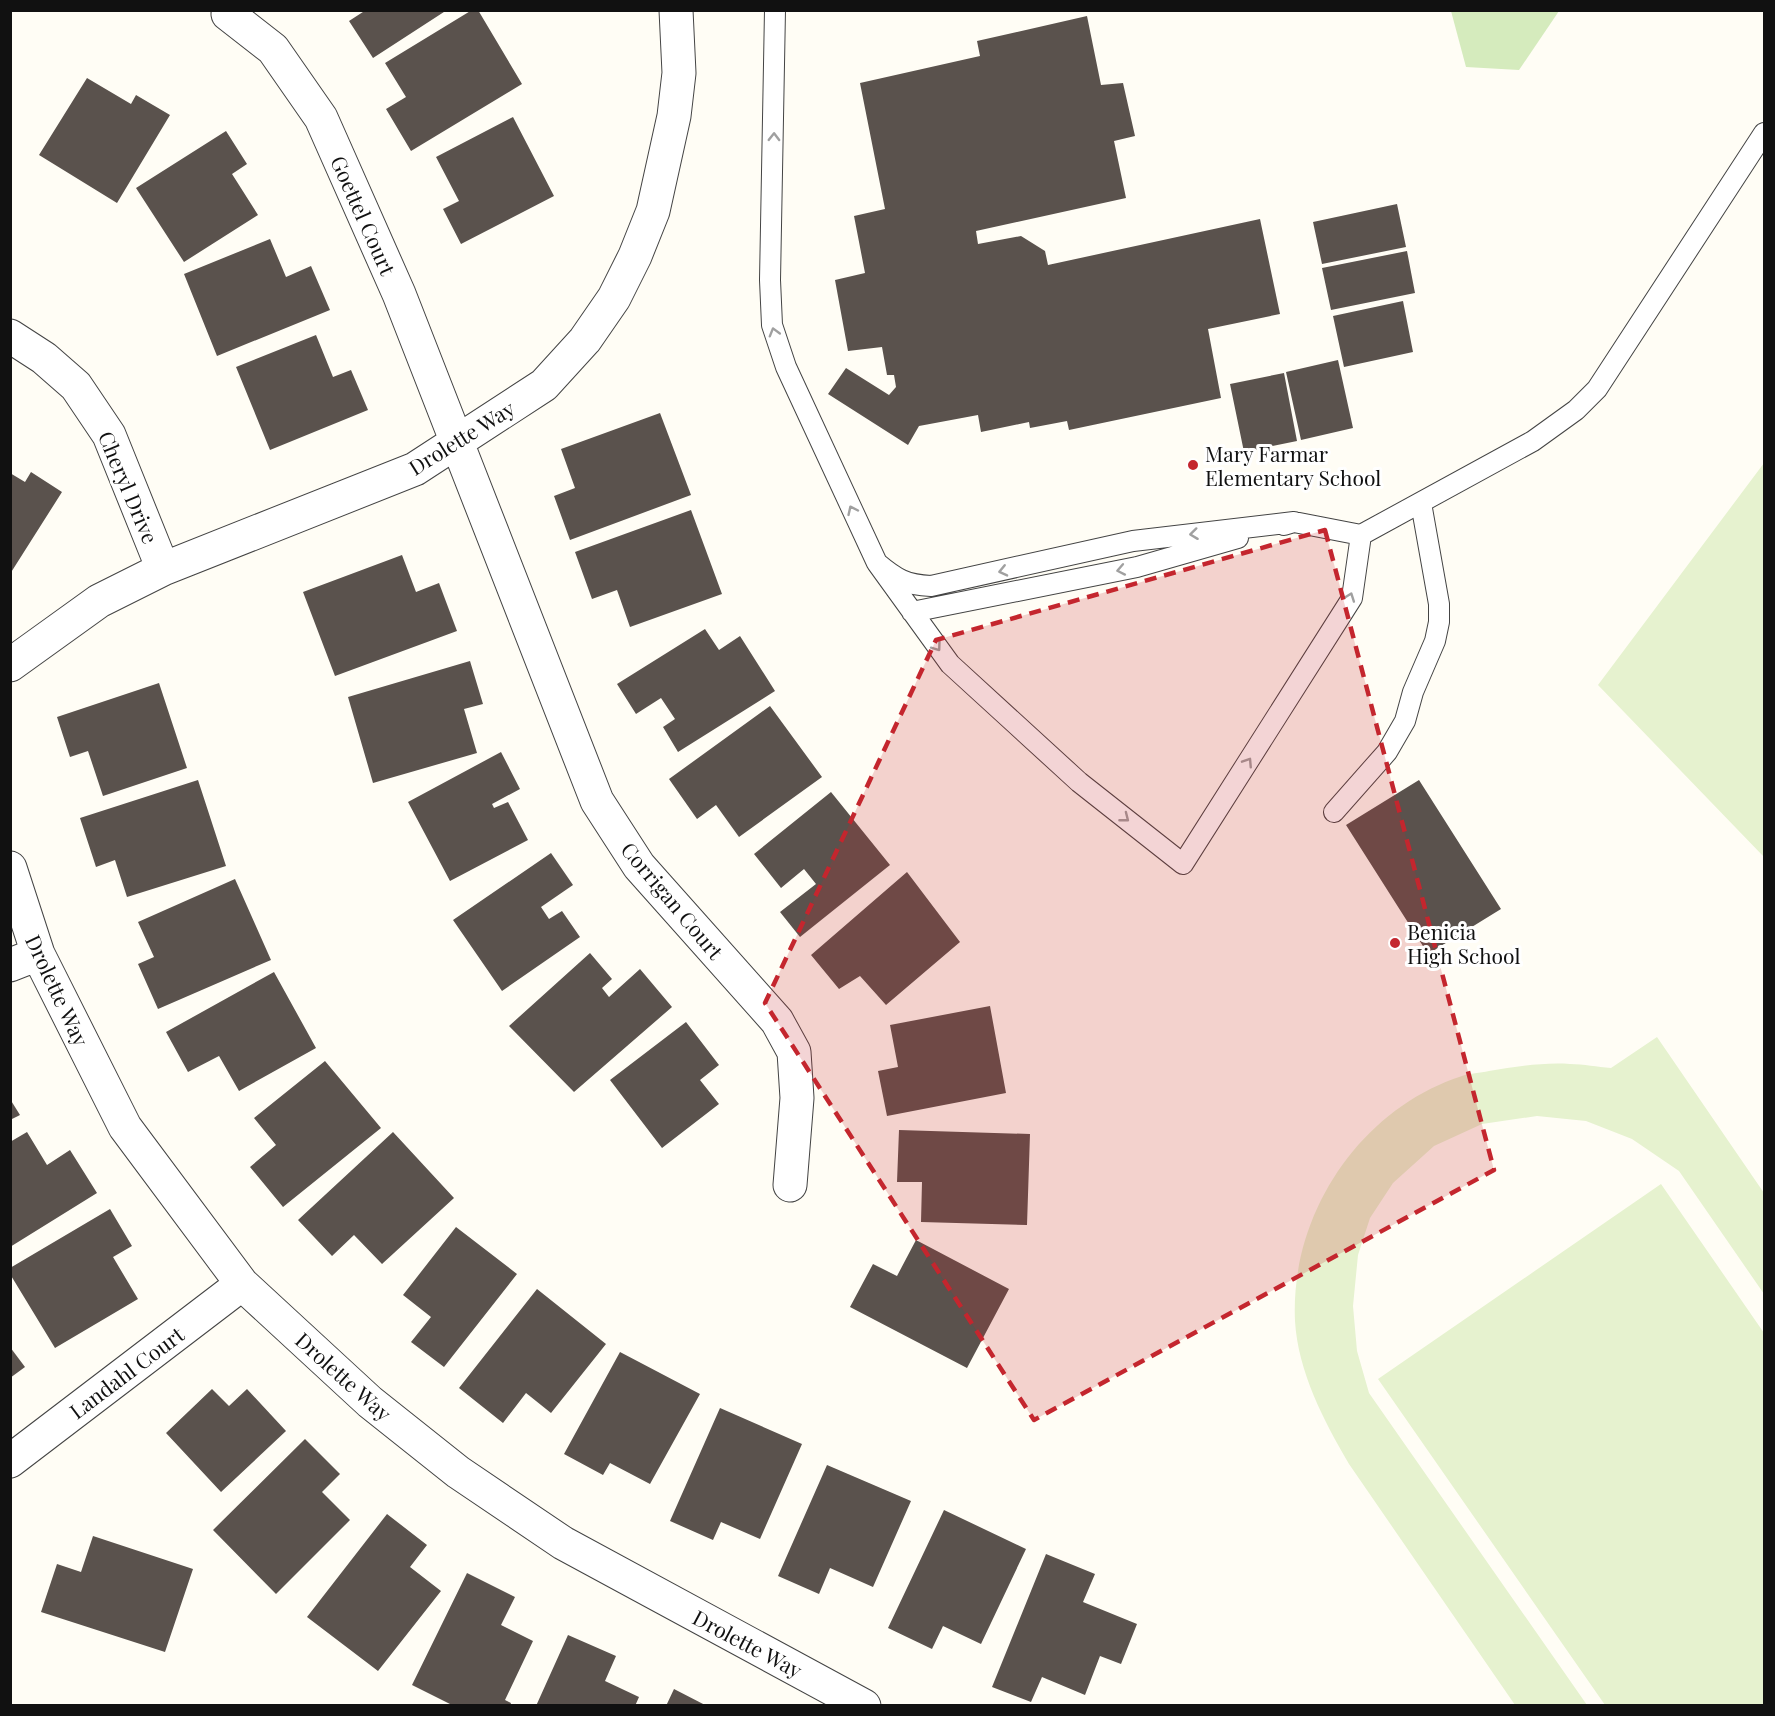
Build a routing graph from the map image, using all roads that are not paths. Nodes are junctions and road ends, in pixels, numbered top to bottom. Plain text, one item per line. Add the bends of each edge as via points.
1 (675, 10) edge
2 (775, 10) edge
3 (228, 14) dead end
4 (1764, 134) edge
5 (10, 336) edge
6 (458, 442) junction
7 (1421, 503) junction
8 (1294, 522) junction
9 (1361, 535) junction
10 (877, 563) junction
11 (164, 569) junction
12 (912, 612) junction
13 (10, 665) edge
14 (1334, 812) dead end
15 (10, 868) edge
16 (24, 960) edge
17 (790, 1185) dead end
18 (242, 1284) junction
19 (10, 1461) edge
20 (864, 1706) edge

1 - 6 street, Drolette Way via 679,74 664,168 653,211 614,298 585,340 544,385
10 -> 2 lane via 786,367 772,325
3 - 6 street, Goettel Court via 273,49 321,118 399,294
4 - 7 lane via 1597,389 1576,410 1533,441
5 - 11 street, Cheryl Drive via 76,386 109,435
6 - 11 street, Drolette Way via 415,469
6 - 17 street, Corrigan Court via 597,801 639,866 777,1021 794,1052 796,1098
7 - 9 lane
7 - 14 lane via 1438,604 1435,641 1405,721 1387,752
8 - 9 lane
8 -> 10 lane via 1133,541 931,586 895,578
8 -> 12 lane via 1137,567
12 -> 9 lane via 950,664 1079,782 1183,864 1352,598
10 - 12 lane
11 - 13 street, Drolette Way via 99,601
15 - 16 street, Drolette Way
16 - 18 street, Drolette Way via 125,1127
18 - 19 street, Landahl Court
18 - 20 street, Drolette Way via 370,1402 458,1472 563,1543

